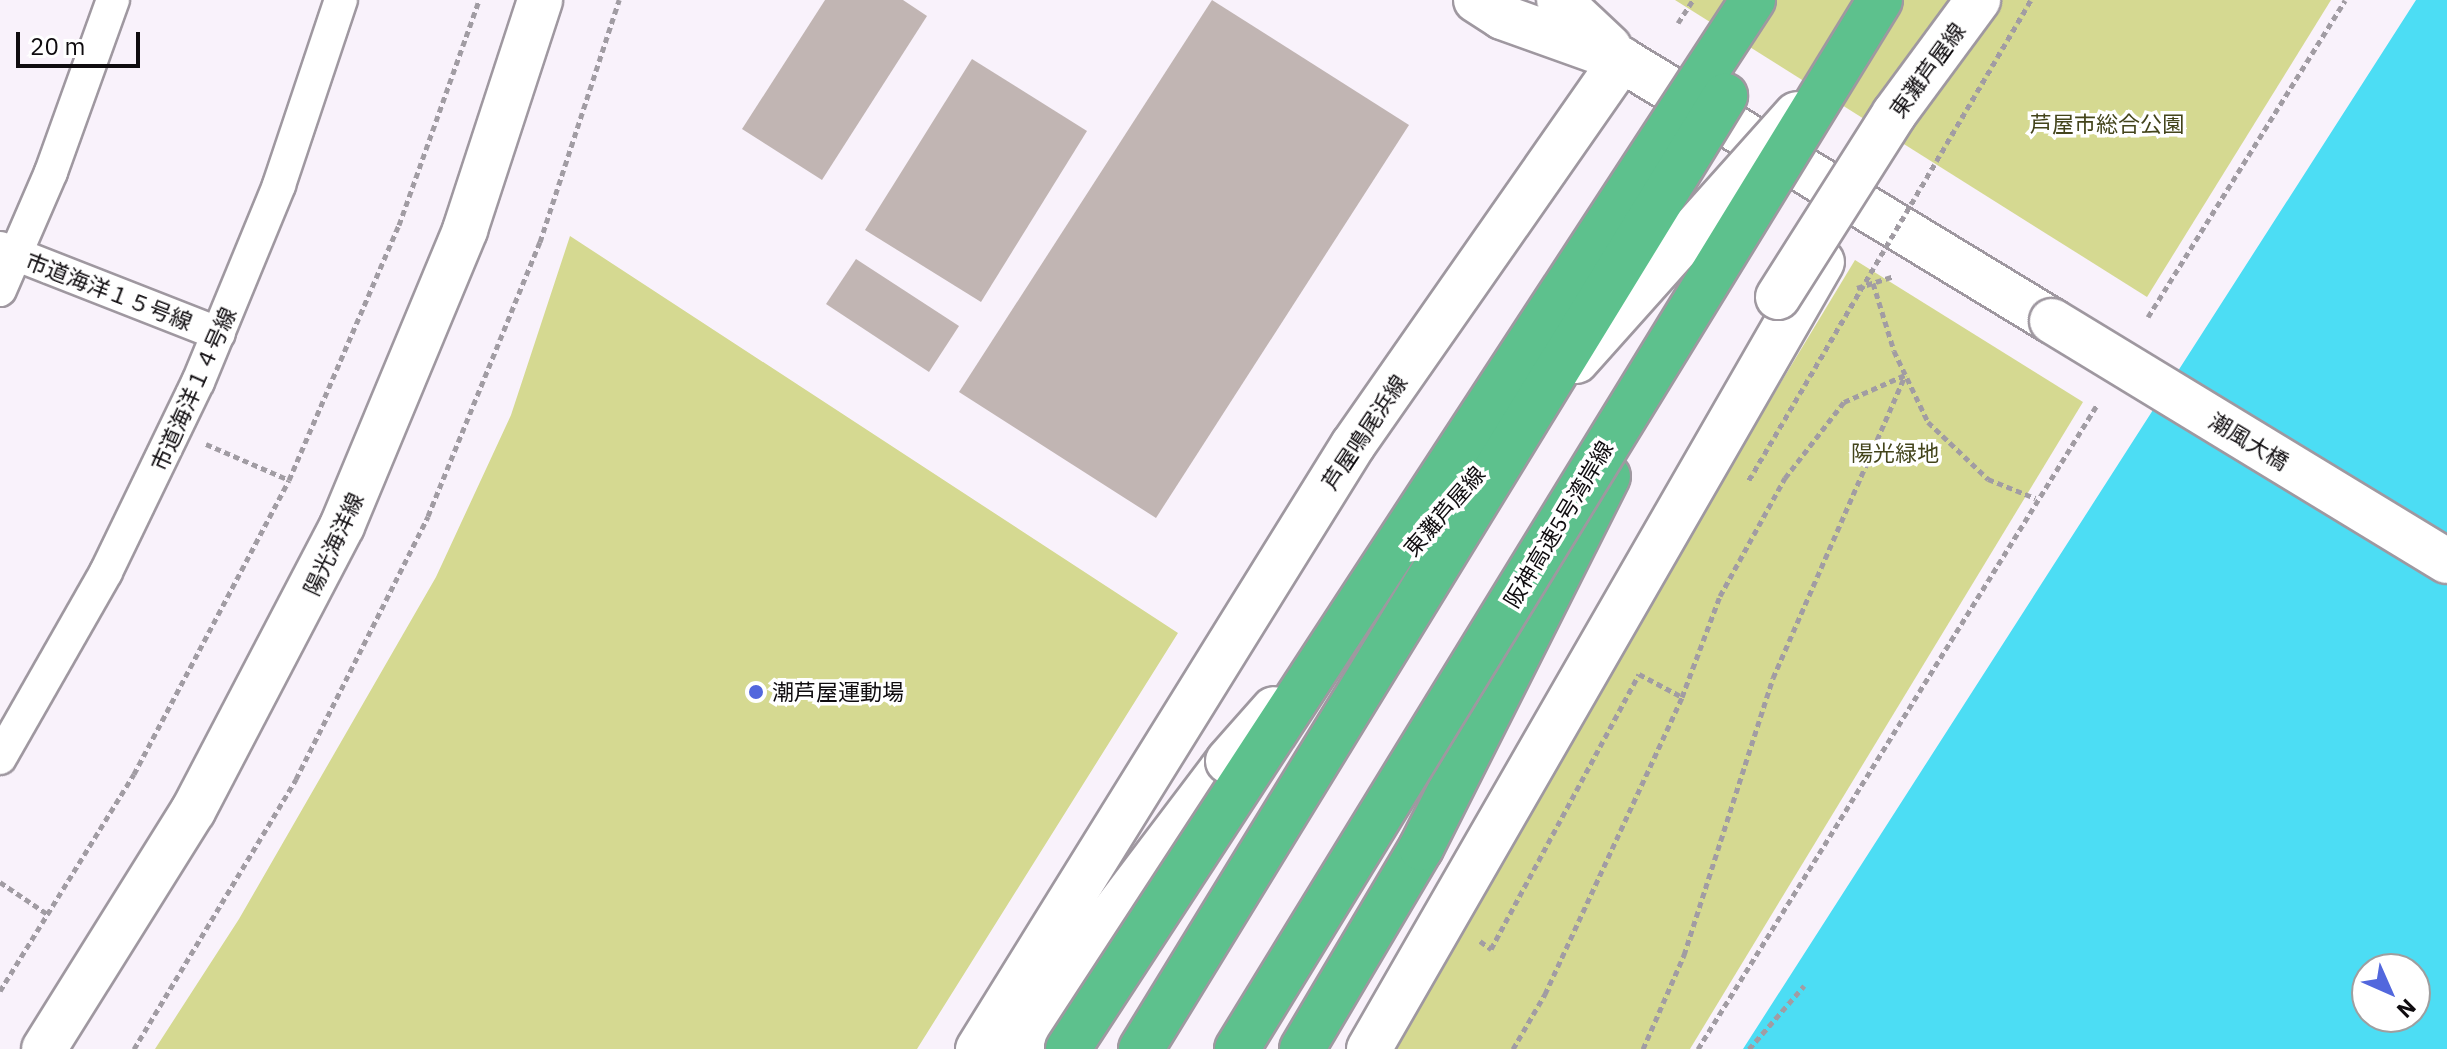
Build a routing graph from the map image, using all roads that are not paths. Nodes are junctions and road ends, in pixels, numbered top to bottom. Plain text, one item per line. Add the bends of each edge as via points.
1 (113, 0) edge
2 (341, 0) edge
3 (540, 0) edge
4 (1476, 0) edge
5 (1559, 0) edge
6 (1753, 0) edge
7 (1784, 0) edge
8 (1880, 0) edge
9 (1899, 0) edge
10 (1978, 0) edge
11 (1622, 60) junction
12 (1857, 201) junction
13 (8, 252) edge
14 (1707, 281) junction
15 (0, 290) edge
16 (219, 334) junction
17 (2447, 561) edge
18 (0, 758) edge
19 (44, 1049) edge
20 (978, 1049) edge
21 (1023, 1049) edge
22 (1068, 1049) edge
23 (1141, 1049) edge
24 (1237, 1049) edge
25 (1302, 1049) edge
26 (1339, 1049) edge
27 (1369, 1049) edge

1 - 13 street
2 - 16 street, 市道海洋１４号線 via 279,185
3 - 19 main road, 陽光海洋線 via 465,230 342,526 193,811
4 - 11 main road via 1502,17
5 - 11 main road
6 - 22 highway, bridge
7 - 23 highway, bridge
8 - 14 highway, 阪神高速5号湾岸線, bridge
9 - 21 main road, 東灘芦屋線, bridge via 1525,417 1228,761 1077,961
10 - 26 main road, 東灘芦屋線, bridge via 1894,114 1778,297
11 - 12 main road
11 - 20 main road, 芦屋鳴尾浜線 via 1353,445
12 - 17 main road, 潮風大橋, bridge
12 - 27 main road
13 - 15 street
13 - 16 street, 市道海洋１５号線
14 - 24 highway, 阪神高速5号湾岸線, bridge
14 - 25 highway, bridge via 1421,848
16 - 18 street, 市道海洋１４号線 via 93,595

